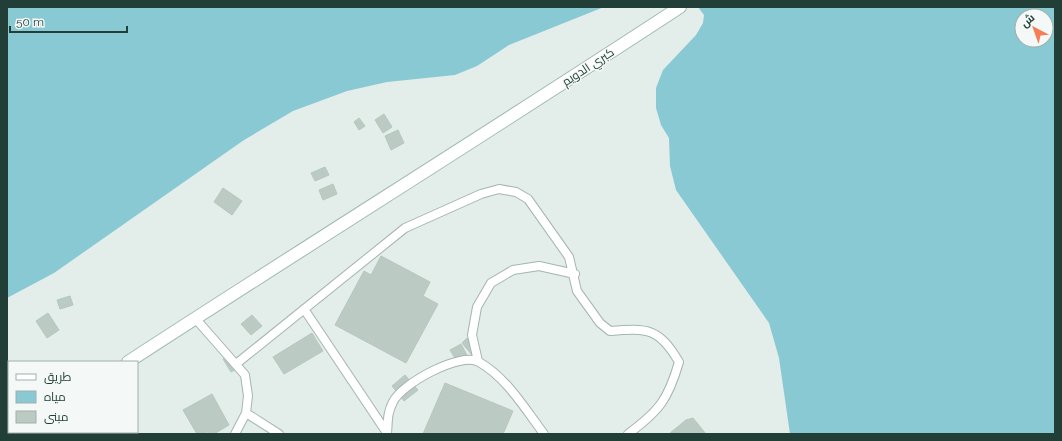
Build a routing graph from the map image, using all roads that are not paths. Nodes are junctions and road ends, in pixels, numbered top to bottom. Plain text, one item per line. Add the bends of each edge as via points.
1 (680, 7) edge
2 (575, 274) junction
3 (304, 308) junction
4 (195, 318) junction
5 (130, 361) edge
6 (478, 361) junction
7 (236, 364) junction
8 (246, 413) junction
9 (235, 434) edge
10 (279, 434) edge
11 (387, 434) edge
12 (544, 434) edge
13 (628, 434) edge

1 - 4 main road, كبري الدويم
2 - 3 lane via 569,257 528,199 516,192 499,189 481,194 405,228
2 - 6 lane via 539,266 513,270 491,283 477,307 472,335
2 - 13 lane via 577,291 600,324 610,331 656,333 668,344 679,362 672,387 662,403 646,421
3 - 7 lane
3 - 11 lane
4 - 5 main road, كبري الدويم
4 - 7 lane
6 - 11 lane via 461,361 430,372 402,389 393,401 387,418
6 - 12 lane via 503,380
7 - 8 lane via 245,375 248,396
8 - 9 lane
8 - 10 lane

